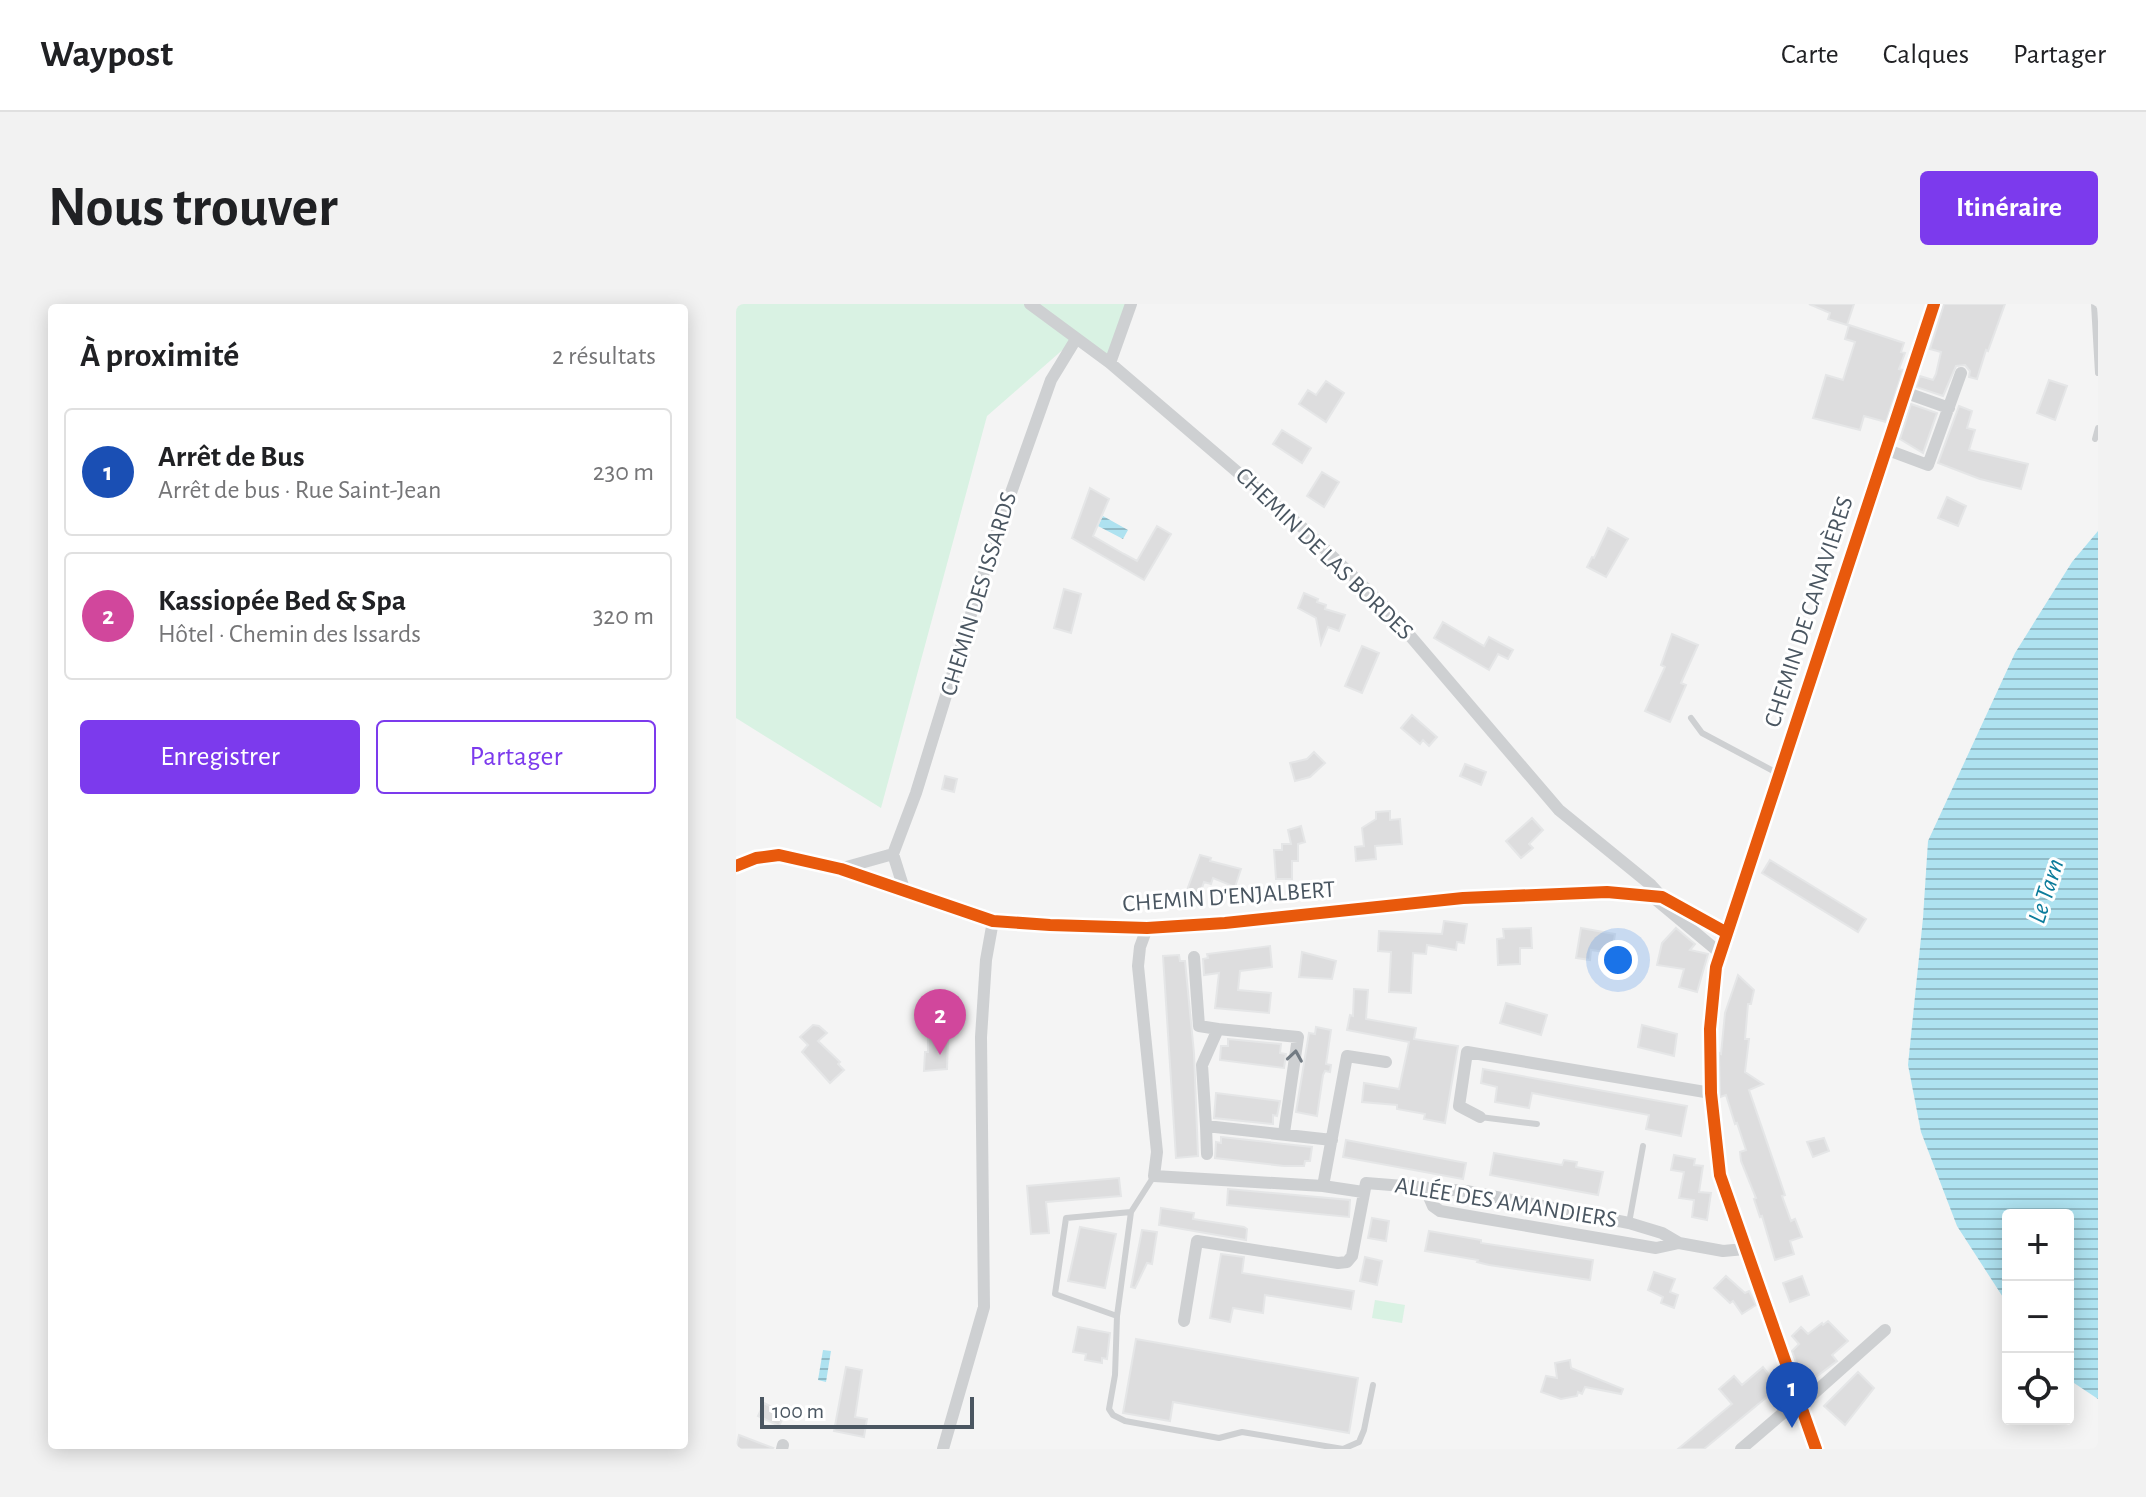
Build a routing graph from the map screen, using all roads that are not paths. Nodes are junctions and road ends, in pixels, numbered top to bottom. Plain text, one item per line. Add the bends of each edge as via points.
1 (1030, 304) edge
2 (1131, 304) edge
3 (1934, 304) edge
4 (2094, 304) edge
5 (1076, 339) junction
6 (1110, 363) junction
7 (1961, 373) dead end
8 (2098, 373) edge
9 (1904, 392) junction
10 (1949, 408) junction
11 (2098, 428) edge
12 (2095, 439) dead end
13 (1885, 449) junction
14 (1691, 718) dead end
15 (1779, 774) junction
16 (893, 854) junction
17 (736, 866) edge
18 (841, 869) junction
19 (904, 889) junction
20 (1657, 897) junction
21 (993, 921) junction
22 (1147, 928) junction
23 (1727, 933) junction
24 (1720, 953) junction
25 (1194, 957) dead end
26 (1218, 1029) junction
27 (1386, 1062) dead end
28 (1711, 1093) junction
29 (1480, 1117) joint
30 (1537, 1124) dead end
31 (1206, 1126) junction
32 (1284, 1133) junction
33 (1332, 1140) junction
34 (1643, 1146) dead end
35 (1207, 1154) dead end
36 (1154, 1176) junction
37 (1323, 1186) junction
38 (1426, 1190) junction
39 (1363, 1192) junction
40 (1131, 1212) junction
41 (1629, 1223) junction
42 (1679, 1243) junction
43 (1627, 1244) junction
44 (1745, 1249) junction
45 (1117, 1316) junction
46 (1184, 1321) dead end
47 (1885, 1330) dead end
48 (1373, 1385) dead end
49 (1800, 1403) junction
50 (943, 1449) edge
51 (1741, 1449) edge
52 (1816, 1449) edge

1 - 5 street, CHEMIN DE LAS BORDES
2 - 6 street
3 - 9 street, CHEMIN DE CANAVIÈRES
4 - 8 lane
5 - 6 street, CHEMIN DE LAS BORDES
5 - 16 street, CHEMIN DES ISSARDS via 1046,393
6 - 20 street, CHEMIN DE LAS BORDES via 1304,529 1388,610 1559,810 1651,885
7 - 10 street
9 - 10 street
9 - 13 street, CHEMIN DE CANAVIÈRES
10 - 13 street via 1928,465
11 - 12 lane
13 - 15 street, CHEMIN DE CANAVIÈRES
14 - 15 lane via 1702,733
15 - 23 street, CHEMIN DE CANAVIÈRES
16 - 18 street
16 - 19 street
17 - 18 street, CHEMIN D'ENJALBERT via 779,855
18 - 19 street, CHEMIN D'ENJALBERT
19 - 21 street, CHEMIN D'ENJALBERT
20 - 22 street, CHEMIN D'ENJALBERT via 1607,892 1463,898
20 - 23 street, CHEMIN D'ENJALBERT
20 - 24 street
21 - 22 street, CHEMIN D'ENJALBERT
21 - 50 street via 981,1037 984,1307
22 - 36 street via 1138,966 1157,1152
23 - 24 street, CHEMIN DE CANAVIÈRES
24 - 28 street, CHEMIN DE CANAVIÈRES via 1710,1029
25 - 26 street via 1199,1026
26 - 31 street via 1202,1065
32 -> 26 street via 1298,1037
27 - 33 street via 1347,1056
28 - 29 street via 1467,1052 1459,1106
28 - 44 street, CHEMIN DE CANAVIÈRES via 1720,1175
29 - 30 lane
31 - 32 street
31 - 35 street
32 - 33 street
33 - 37 street
34 - 41 lane
36 - 37 street, ALLÉE DES AMANDIERS
36 - 40 lane
37 - 39 street, ALLÉE DES AMANDIERS
38 - 39 street, ALLÉE DES AMANDIERS via 1375,1182 1366,1183
38 - 41 street, ALLÉE DES AMANDIERS via 1466,1191
38 - 43 street via 1440,1211
39 - 46 street, ALLÉE DES AMANDIERS via 1347,1262 1197,1241
40 - 45 lane
40 - 45 lane via 1066,1218 1057,1279 1055,1294
41 - 42 street, ALLÉE DES AMANDIERS
41 - 43 street
42 - 43 street via 1656,1248
42 - 44 street, ALLÉE DES AMANDIERS
44 - 49 street, CHEMIN DE CANAVIÈRES
45 - 48 lane via 1109,1409 1125,1421 1219,1438 1242,1432 1343,1449 1359,1442
47 - 49 street
49 - 51 street
49 - 52 street, CHEMIN DE CANAVIÈRES

